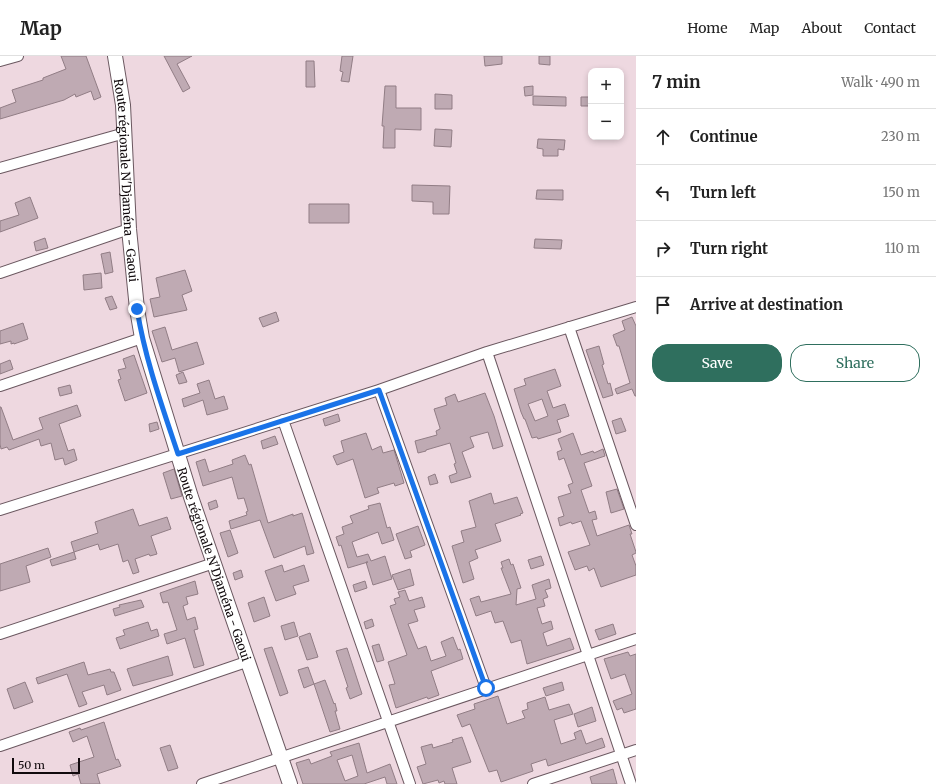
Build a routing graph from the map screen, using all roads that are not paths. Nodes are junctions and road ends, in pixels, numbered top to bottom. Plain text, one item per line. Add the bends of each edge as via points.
1 (18, 56) edge
2 (115, 56) edge
3 (0, 61) edge
4 (125, 132) junction
5 (0, 168) edge
6 (129, 228) junction
7 (0, 273) edge
8 (636, 306) edge
9 (569, 326) junction
10 (142, 338) junction
11 (488, 352) junction
12 (0, 386) edge
13 (379, 390) junction
14 (283, 420) junction
15 (178, 454) junction
16 (0, 510) edge
17 (636, 525) edge
18 (214, 563) junction
19 (0, 634) edge
20 (636, 639) edge
21 (587, 654) junction
22 (249, 661) junction
23 (486, 688) junction
24 (387, 722) junction
25 (0, 746) edge
26 (636, 750) edge
27 (620, 756) junction
28 (282, 757) junction
29 (202, 784) edge
30 (290, 784) edge
31 (410, 784) edge
32 (533, 784) edge
33 (631, 784) edge

1 - 3 street
2 - 4 street, Route régionale N'Djaména - Gaoui
4 - 5 street
4 - 6 street, Route régionale N'Djaména - Gaoui
6 - 7 street
6 - 10 street, Route régionale N'Djaména - Gaoui
8 - 9 street
9 - 11 street
9 - 17 street
10 - 12 street
10 - 15 street, Route régionale N'Djaména - Gaoui
11 - 13 street
11 - 21 street
13 - 14 street
13 - 23 street
14 - 15 street
14 - 24 street
15 - 16 street
15 - 18 street, Route régionale N'Djaména - Gaoui
18 - 19 street
18 - 22 street, Route régionale N'Djaména - Gaoui
20 - 21 street
21 - 23 street
21 - 27 street
22 - 25 street
22 - 28 street, Route régionale N'Djaména - Gaoui
23 - 24 street
24 - 28 street
24 - 31 street
26 - 27 street
27 - 32 street
27 - 33 street
28 - 29 street
28 - 30 street, Route régionale N'Djaména - Gaoui

